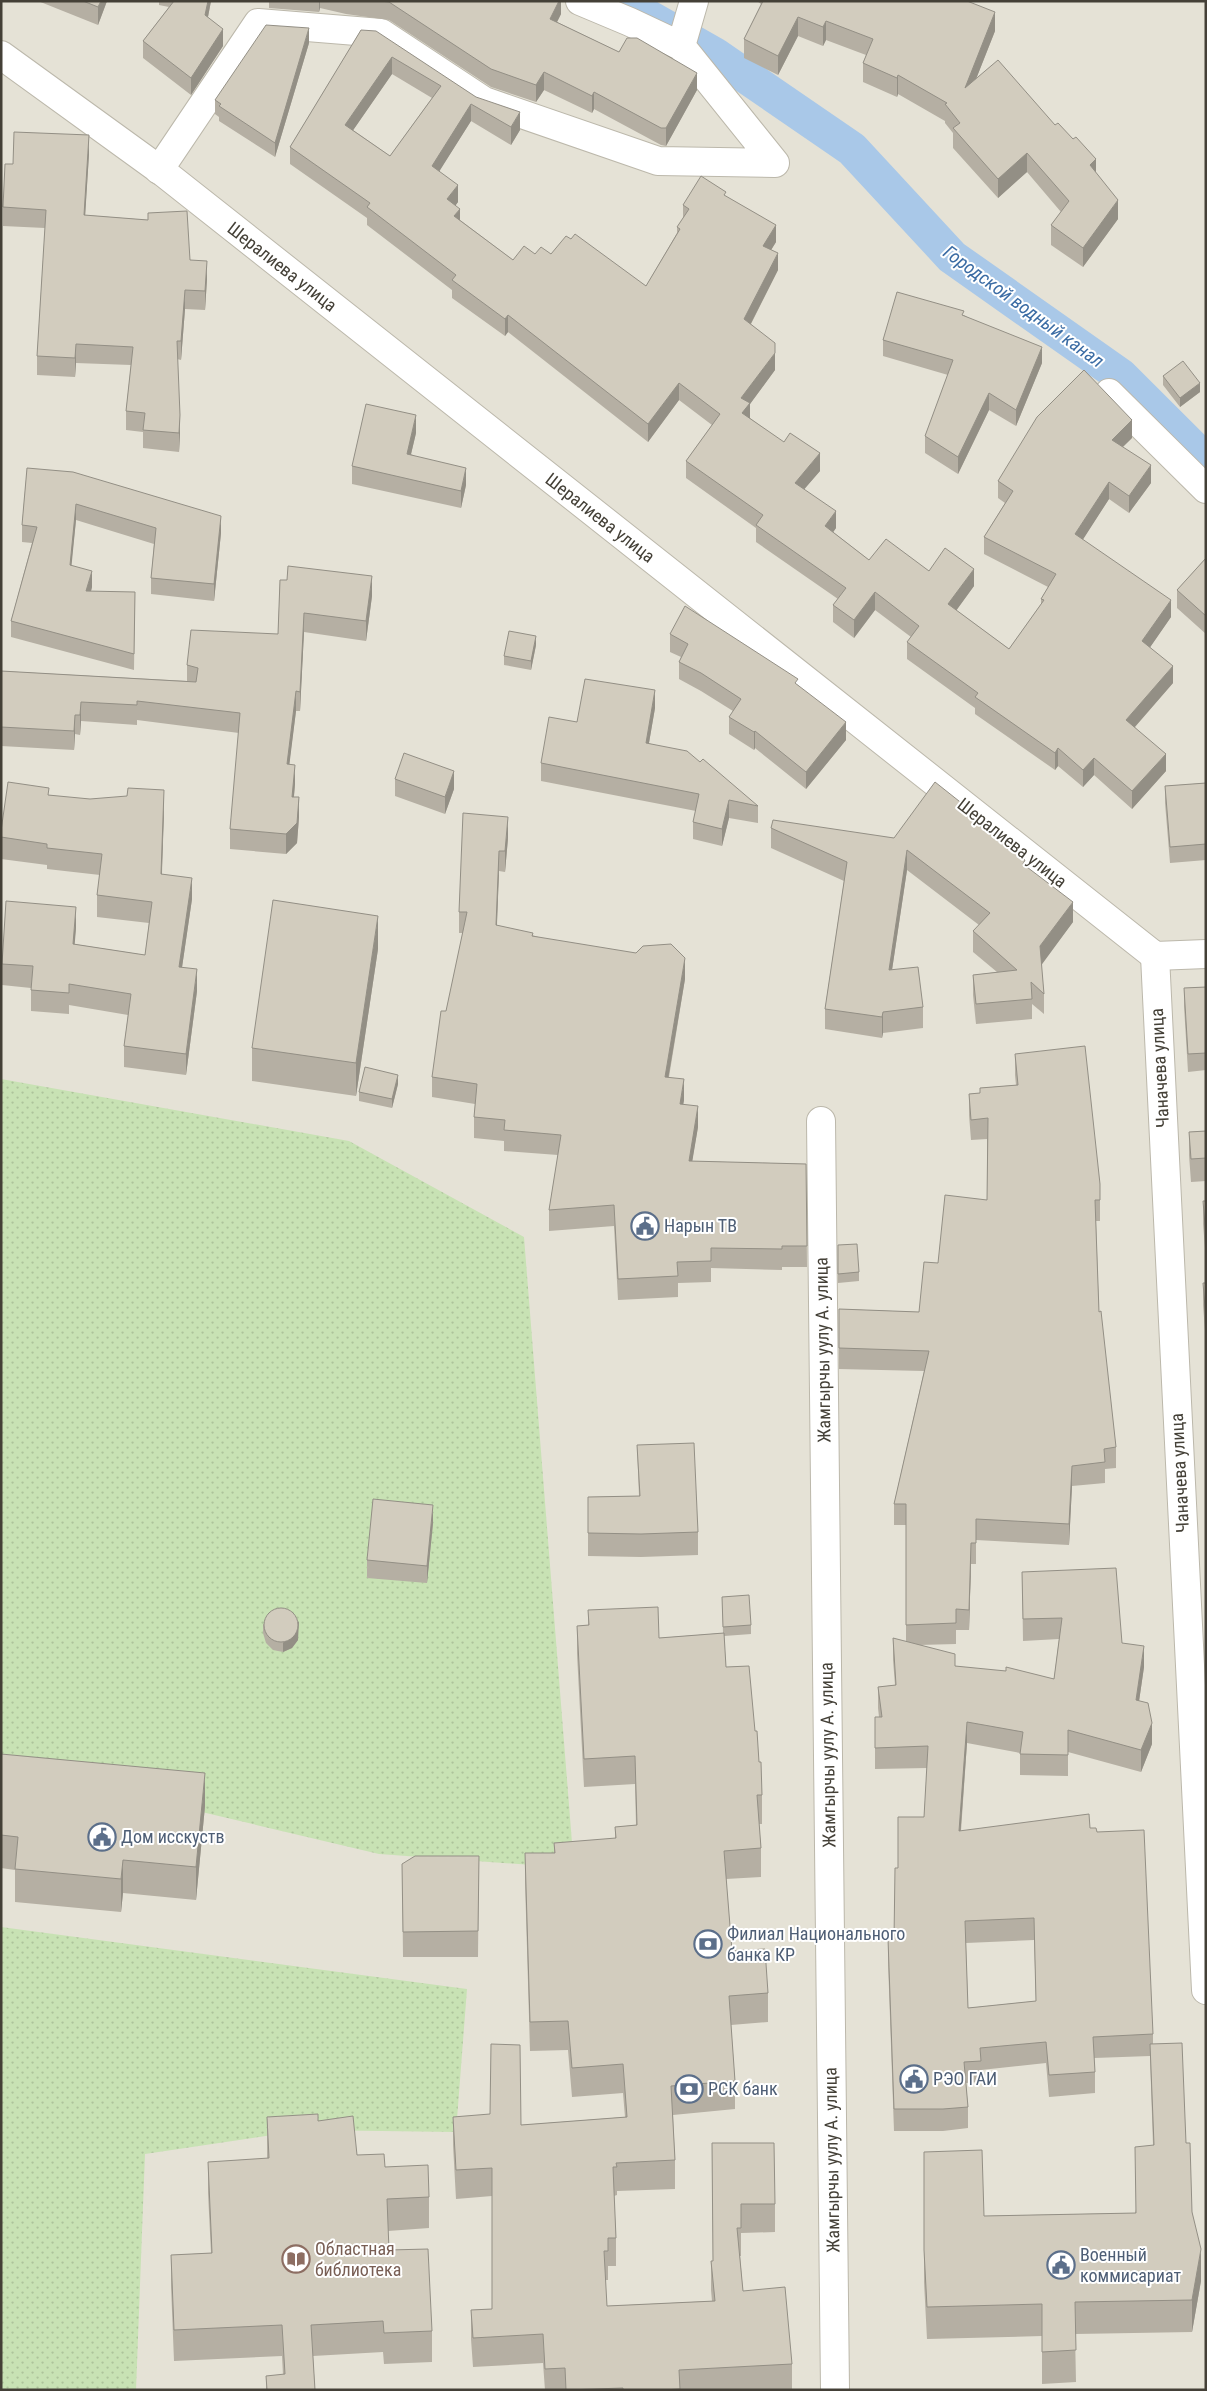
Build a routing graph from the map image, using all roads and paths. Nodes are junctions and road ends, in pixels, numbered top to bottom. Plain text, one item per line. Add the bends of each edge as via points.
1 (580, 1) edge
2 (694, 1) edge
3 (681, 46) junction
4 (1, 55) edge
5 (159, 170) junction
6 (1109, 393) edge
7 (1206, 489) edge
8 (1206, 954) edge
9 (1155, 956) junction
10 (821, 1121) dead end
11 (1206, 1990) edge
12 (835, 2390) edge

1 - 3 street
2 - 3 street
3 - 5 street via 775,163 658,161 484,101 381,33 258,23
4 - 5 street, Шералиева улица
5 - 9 street, Шералиева улица
6 - 7 street
8 - 9 street
9 - 11 street, Чаначева улица
10 - 12 street, Жамгырчы уулу А. улица

